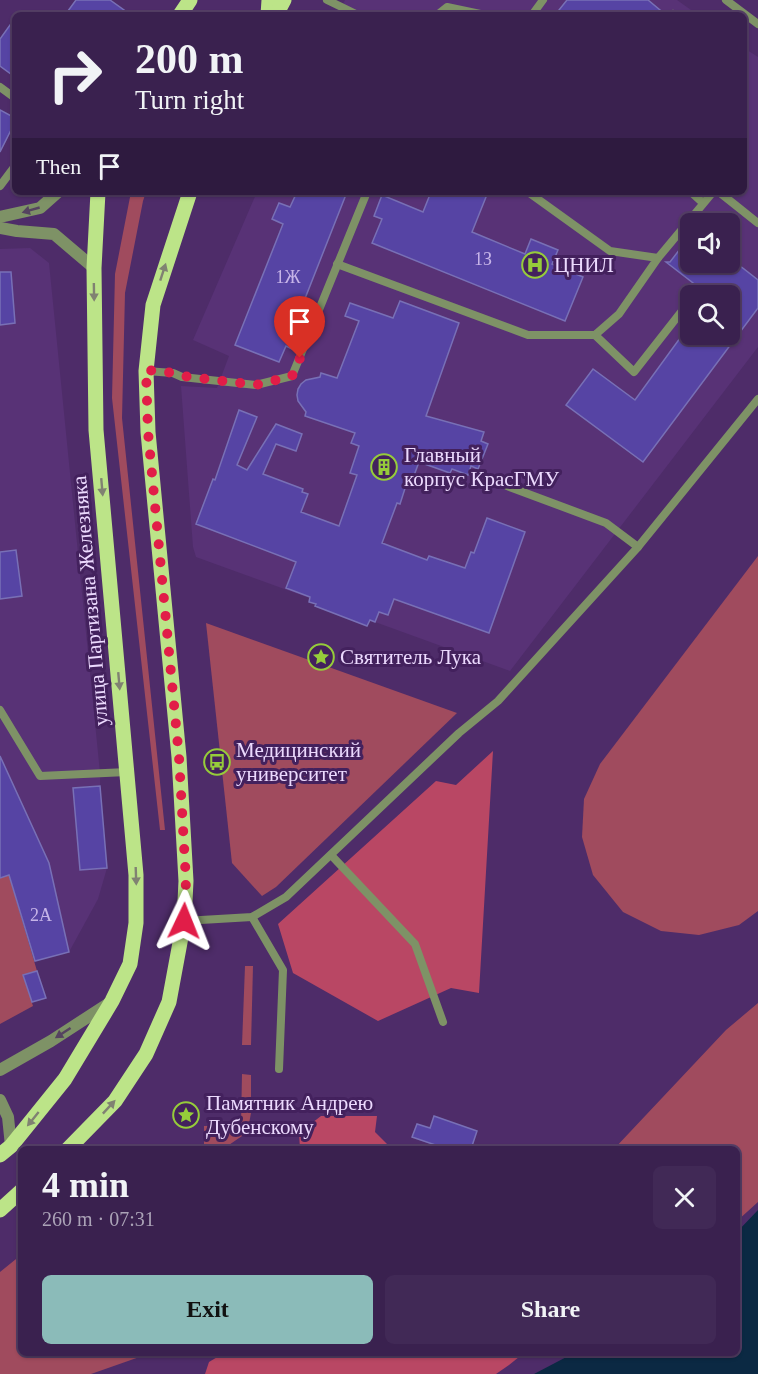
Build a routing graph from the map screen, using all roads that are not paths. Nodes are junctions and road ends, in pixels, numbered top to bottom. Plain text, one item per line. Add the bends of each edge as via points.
1 (327, 0) edge
2 (726, 0) edge
3 (352, 12) edge
4 (441, 12) edge
5 (471, 12) edge
6 (742, 12) edge
7 (12, 170) edge
8 (0, 186) edge
9 (55, 195) edge
10 (98, 195) edge
11 (189, 195) edge
12 (366, 195) edge
13 (532, 195) edge
14 (694, 195) edge
15 (710, 195) edge
16 (723, 195) edge
17 (703, 203) junction
18 (0, 217) edge
19 (758, 223) edge
20 (0, 228) edge
21 (658, 258) junction
22 (337, 264) junction
23 (94, 268) junction
24 (680, 313) edge
25 (595, 335) junction
26 (146, 370) junction
27 (758, 399) edge
28 (507, 486) dead end
29 (638, 547) junction
30 (0, 710) edge
31 (126, 772) junction
32 (331, 855) junction
33 (252, 917) junction
34 (184, 921) junction
35 (112, 1001) junction
36 (443, 1022) dead end
37 (279, 1069) dead end
38 (0, 1070) edge
39 (0, 1100) edge
40 (71, 1146) edge
41 (5, 1151) edge
42 (18, 1194) edge
43 (0, 1210) edge

1 - 3 lane
2 - 6 lane
4 - 5 lane via 447,7
7 - 8 lane
9 -> 18 street via 40,208
10 - 23 main road, улица Партизана Железняка
26 -> 11 main road via 153,305
12 - 22 lane
13 - 21 lane via 610,251
14 - 17 lane
15 - 17 lane
16 - 19 lane
17 - 21 lane
20 - 23 street via 54,234
21 - 25 lane via 619,314
22 - 25 lane via 528,335
22 - 26 lane via 292,376 256,385
23 -> 31 main road, улица Партизана Железняка via 96,429
24 - 25 lane via 634,372
26 - 34 main road via 148,432 182,803
27 - 29 lane
28 - 29 lane via 606,524
29 - 32 lane via 498,701
30 - 31 lane via 40,776
31 -> 35 main road, улица Партизана Железняка via 136,875 136,923 130,964
32 - 33 lane via 286,897
32 - 36 lane via 415,944
33 - 34 lane
33 - 37 lane via 283,970
40 -> 34 main road via 115,1101 146,1054 169,1002
35 -> 38 street
35 -> 41 main road, улица Партизана Железняка via 65,1079
39 - 41 street via 8,1117
42 - 43 main road

